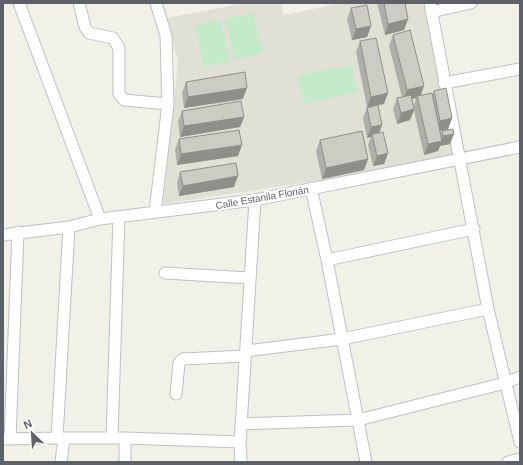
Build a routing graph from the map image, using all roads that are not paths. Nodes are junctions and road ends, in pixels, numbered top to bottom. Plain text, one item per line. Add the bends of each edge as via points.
1 (19, 3) edge
2 (79, 3) edge
3 (156, 3) edge
4 (471, 3) edge
5 (431, 8) edge
6 (520, 69) edge
7 (444, 83) junction
8 (168, 104) junction
9 (520, 147) edge
10 (460, 159) junction
11 (311, 188) junction
12 (255, 200) junction
13 (155, 212) junction
14 (119, 217) junction
15 (100, 219) junction
16 (69, 227) junction
17 (474, 229) junction
18 (18, 232) junction
19 (3, 235) edge
20 (327, 260) junction
21 (165, 273) dead end
22 (250, 278) junction
23 (488, 309) junction
24 (342, 339) junction
25 (246, 354) junction
26 (520, 377) edge
27 (505, 383) junction
28 (176, 394) dead end
29 (358, 420) junction
30 (241, 424) junction
31 (60, 438) junction
32 (112, 438) junction
33 (125, 438) junction
34 (6, 439) edge
35 (240, 442) junction
36 (520, 442) edge
37 (520, 460) edge
38 (61, 462) edge
39 (125, 462) edge
40 (240, 462) edge
41 (366, 462) edge
42 (508, 462) edge

1 - 15 street
2 - 8 street via 89,33 113,38 119,48 118,94 124,100
3 - 8 street via 166,36
4 - 5 street
5 - 7 street
6 - 7 street
7 - 10 street
8 - 13 street
9 - 10 street, Calle Estanila Florián
10 - 11 street, Calle Estanila Florián
10 - 17 street
11 - 12 street, Calle Estanila Florián
11 - 20 street
12 - 13 street, Calle Estanila Florián
12 - 22 street
13 - 14 street, Calle Estanila Florián
14 - 15 street, Calle Estanila Florián
14 - 32 street
15 - 16 street, Calle Estanila Florián
16 - 18 street, Calle Estanila Florián
16 - 31 street
17 - 20 street
17 - 23 street
18 - 19 street, Calle Estanila Florián
18 - 34 street
20 - 24 street
21 - 22 street
22 - 25 street
23 - 24 street
23 - 27 street
24 - 25 street
24 - 29 street
25 - 28 street via 183,359 179,363
25 - 30 street
26 - 27 street
27 - 29 street
27 - 36 street
29 - 30 street
29 - 41 street
30 - 35 street
31 - 32 street
31 - 34 street
31 - 38 street
32 - 33 street
33 - 35 street
33 - 39 street
35 - 40 street
37 - 42 street

